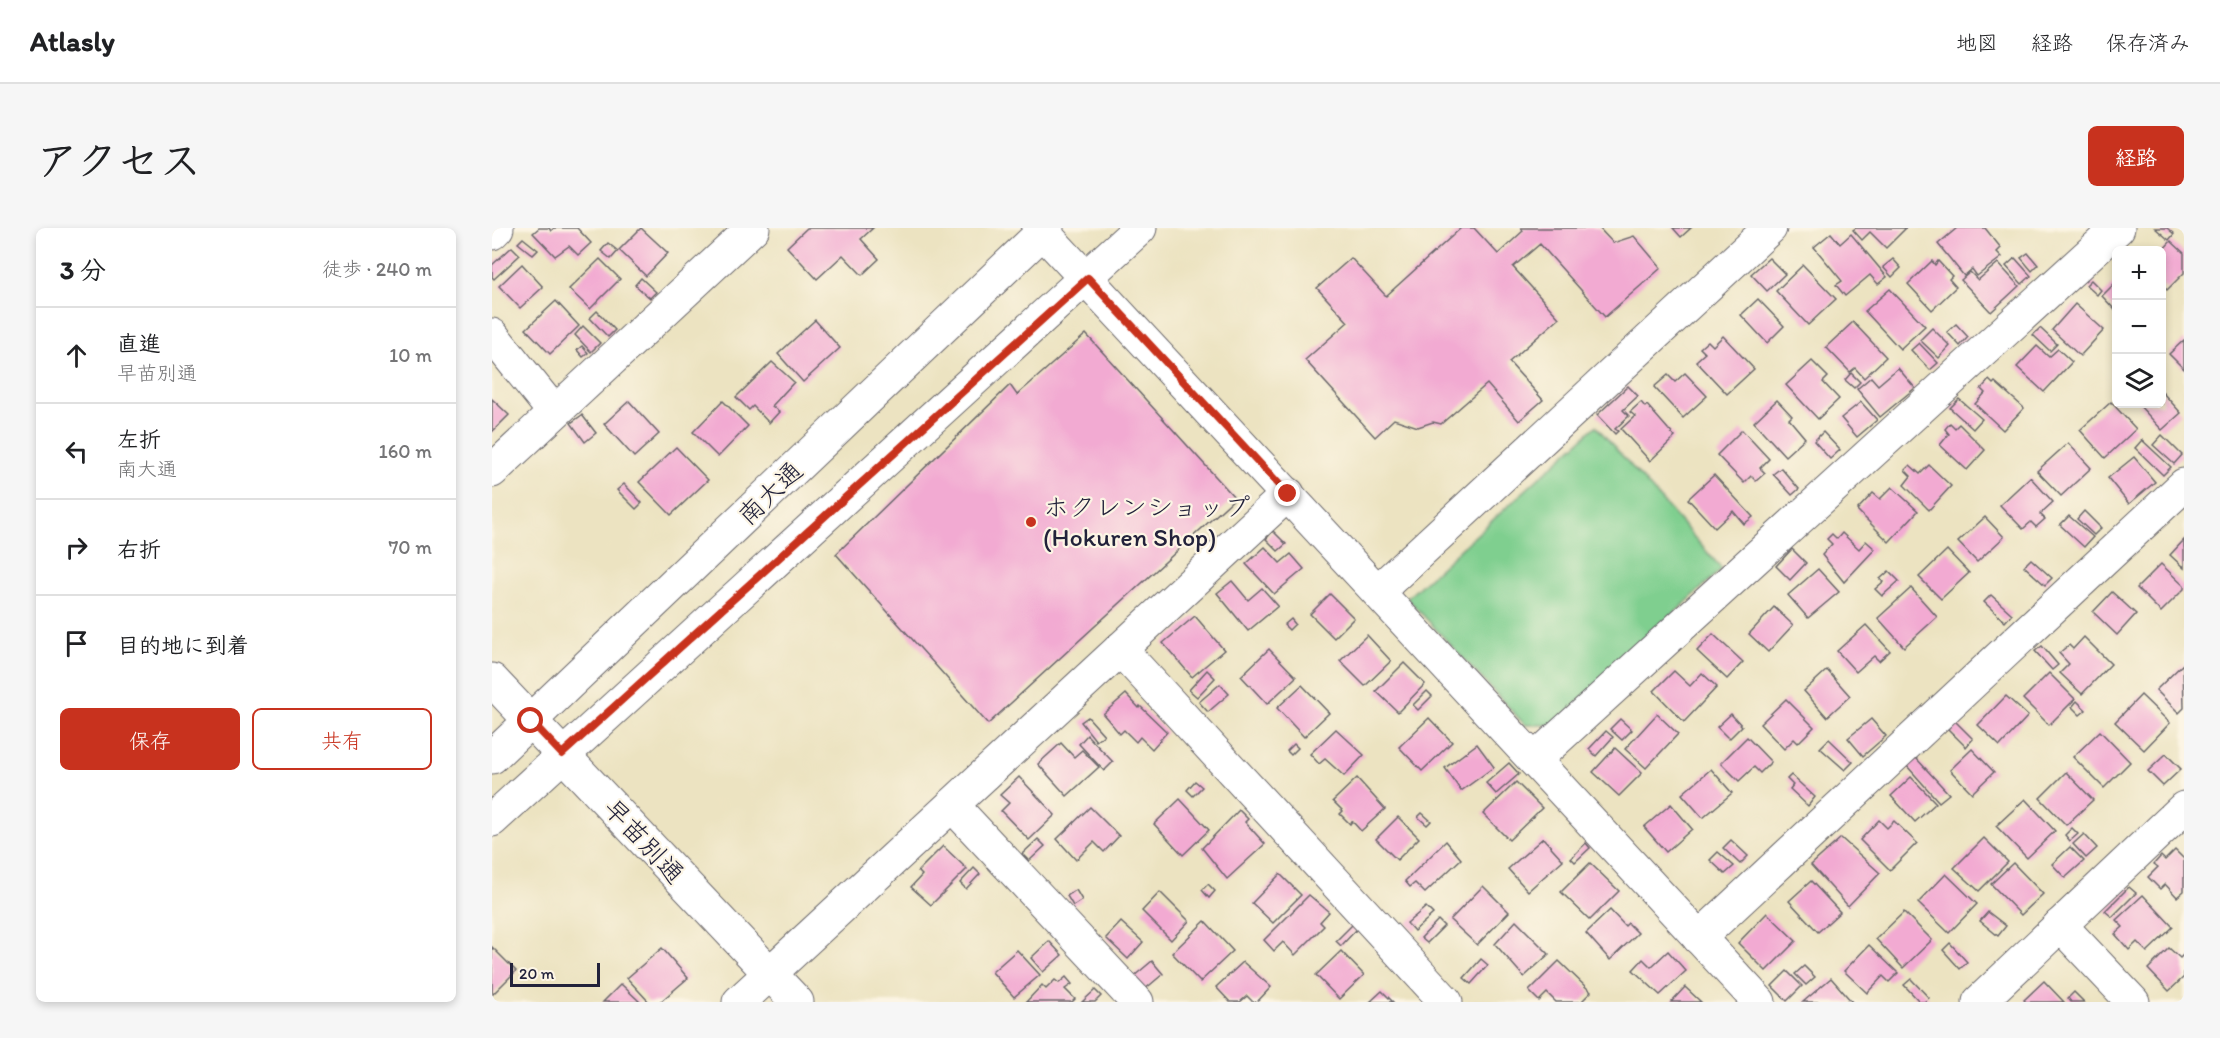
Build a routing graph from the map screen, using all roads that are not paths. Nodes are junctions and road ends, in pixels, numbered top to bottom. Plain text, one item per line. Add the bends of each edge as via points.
1 (497, 228) edge
2 (753, 228) edge
3 (1140, 228) edge
4 (1770, 228) edge
5 (2118, 228) edge
6 (1043, 229) edge
7 (492, 233) edge
8 (1088, 278) junction
9 (492, 335) edge
10 (554, 412) junction
11 (492, 471) edge
12 (2184, 485) edge
13 (1288, 494) junction
14 (1378, 591) junction
15 (1120, 649) junction
16 (492, 680) edge
17 (531, 721) junction
18 (562, 754) junction
19 (492, 757) edge
20 (1534, 760) junction
21 (952, 805) junction
22 (2184, 808) edge
23 (492, 820) edge
24 (2060, 925) junction
25 (1699, 938) junction
26 (770, 974) junction
27 (738, 1002) edge
28 (796, 1002) edge
29 (1137, 1002) edge
30 (1446, 1002) edge
31 (1759, 1002) edge
32 (1979, 1002) edge
33 (2133, 1002) edge

1 - 7 street
2 - 10 street
3 - 8 street, 南大通
4 - 14 street
5 - 20 street
6 - 8 street
6 - 17 street, 南大通
8 - 13 street
8 - 18 street, 南大通
9 - 10 street
10 - 11 street
12 - 25 street
13 - 14 street
13 - 15 street
14 - 20 street
15 - 21 street
15 - 30 street
16 - 17 street, 早苗別通
17 - 18 street, 早苗別通
17 - 19 street, 南大通
18 - 23 street, 南大通
18 - 26 street, 早苗別通
20 - 25 street
21 - 26 street
21 - 29 street
22 - 24 street
24 - 32 street
24 - 33 street
25 - 31 street
26 - 27 street
26 - 28 street, 早苗別通

